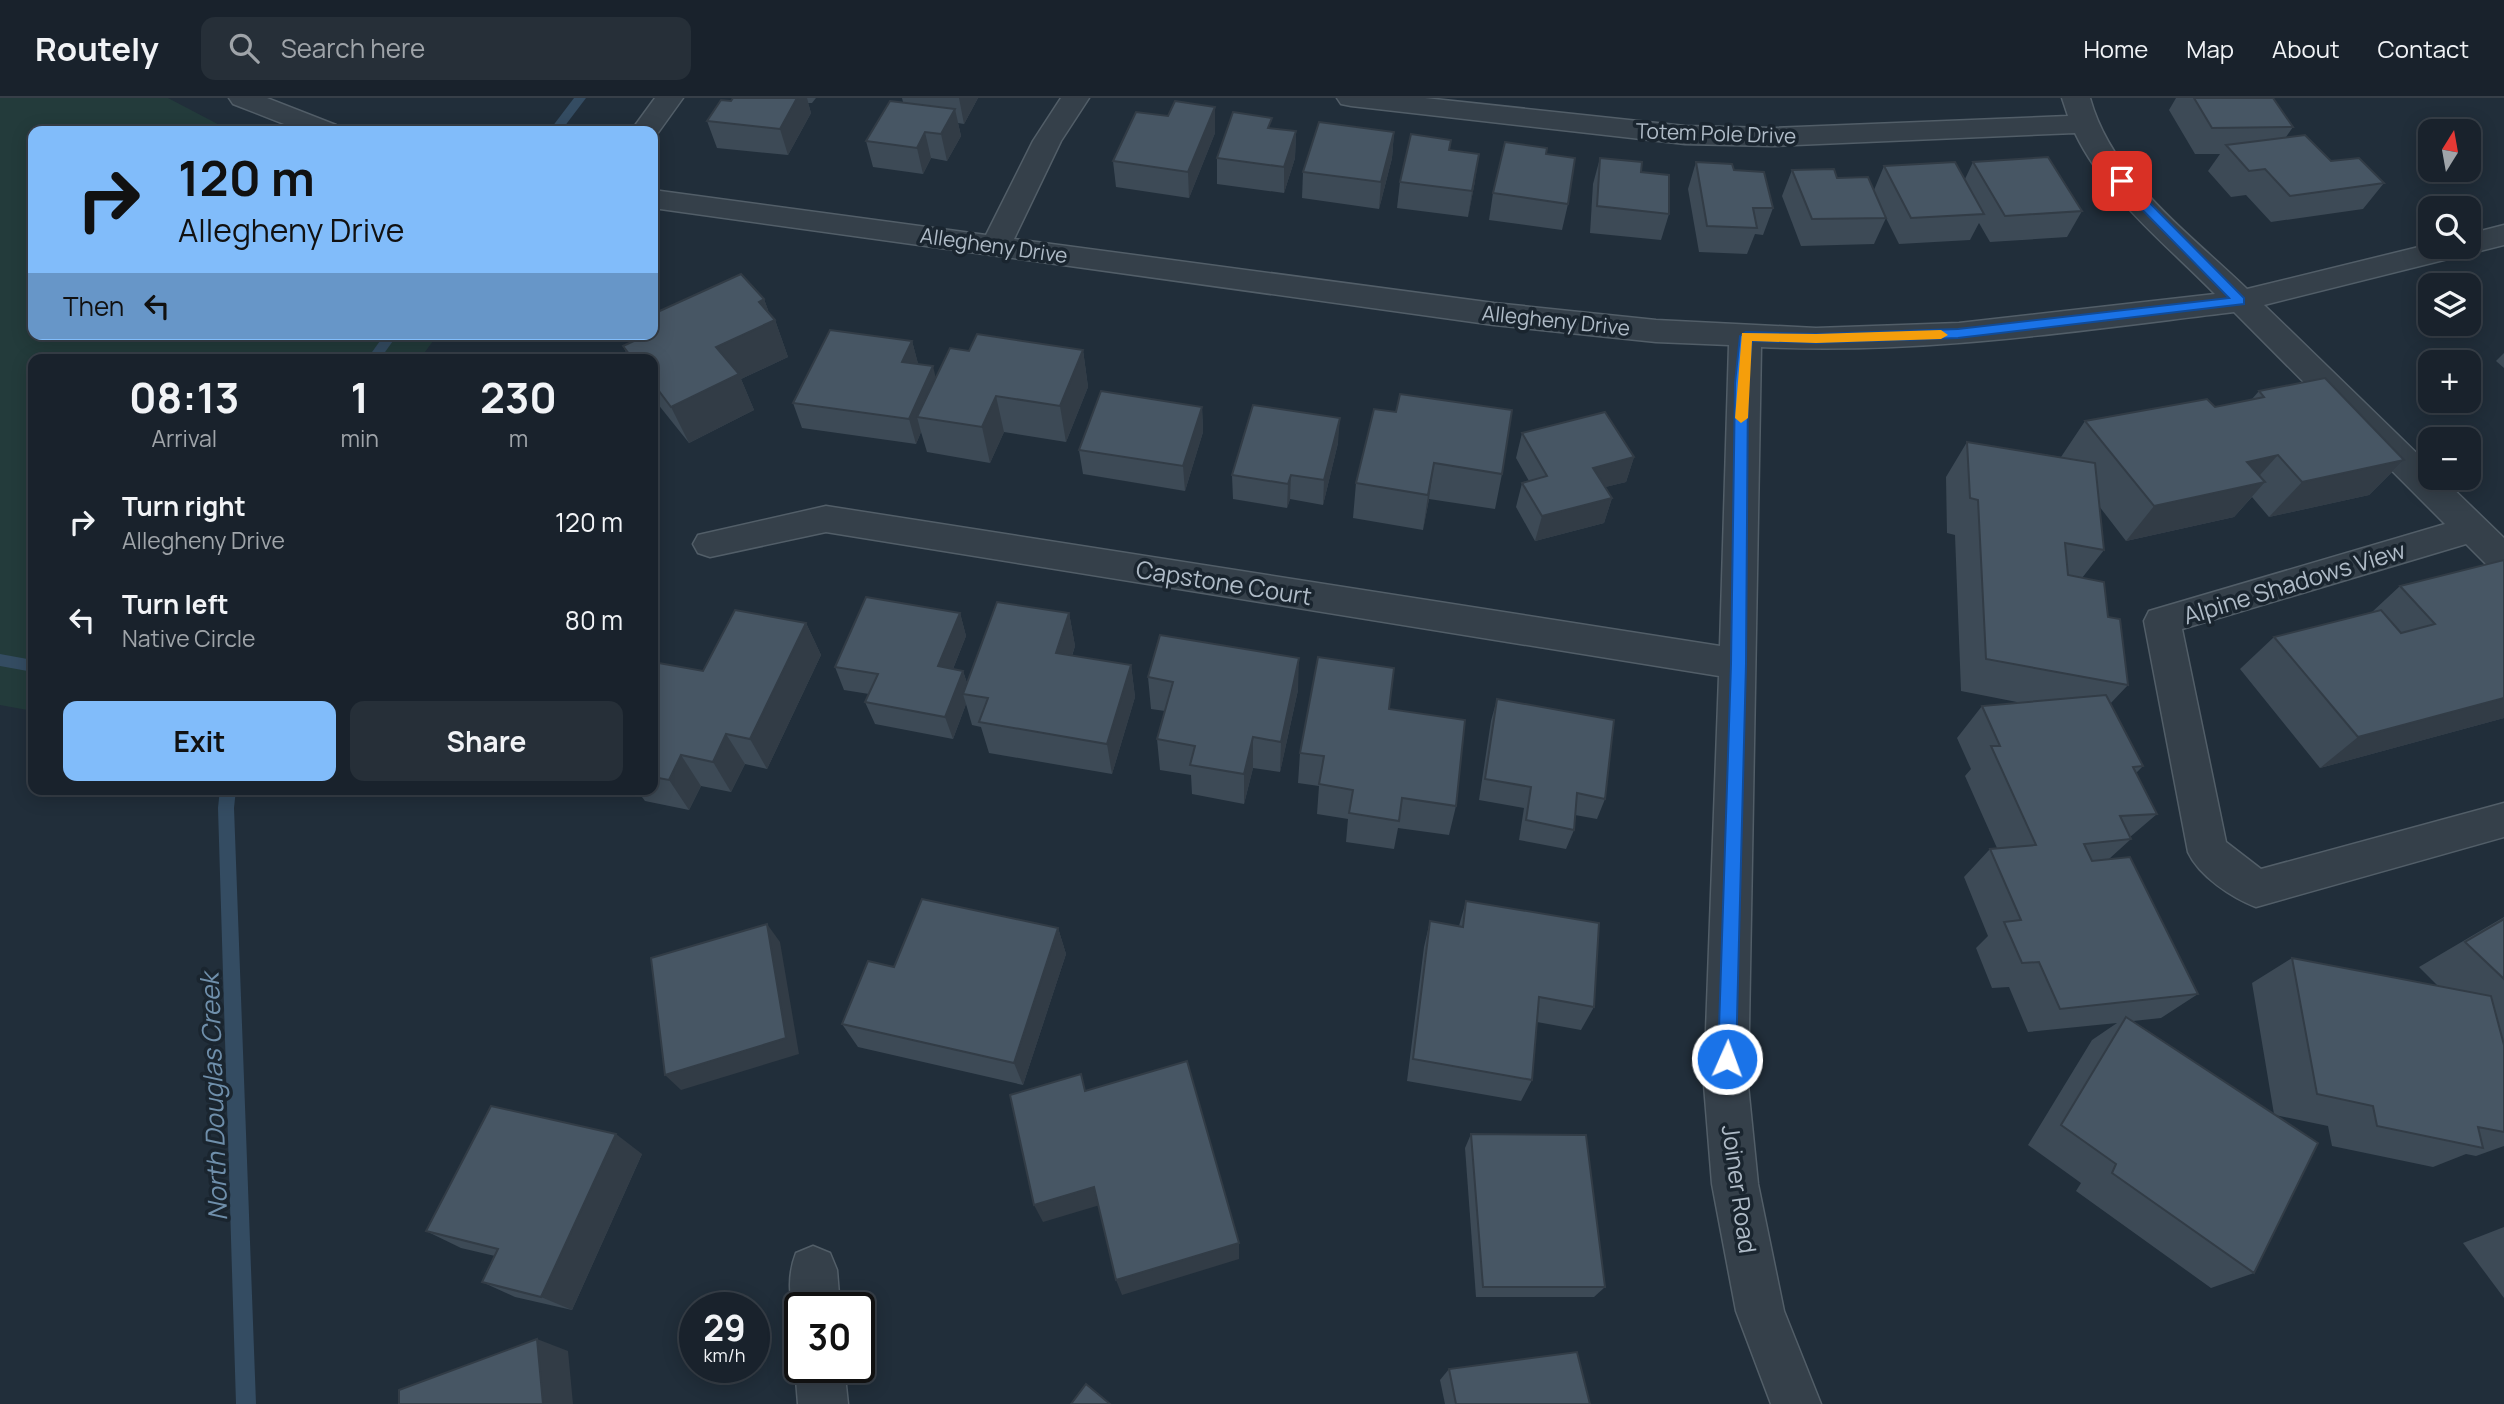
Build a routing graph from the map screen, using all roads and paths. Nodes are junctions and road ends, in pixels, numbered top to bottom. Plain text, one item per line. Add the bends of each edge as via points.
1 (669, 98) edge
2 (1074, 98) edge
3 (1351, 98) edge
4 (1608, 98) edge
5 (249, 99) edge
6 (2079, 111) edge
7 (314, 126) edge
8 (649, 126) edge
9 (1605, 127) junction
10 (658, 200) edge
11 (2504, 235) edge
12 (2481, 241) edge
13 (996, 245) junction
14 (2418, 257) edge
15 (2240, 301) junction
16 (1746, 336) junction
17 (2473, 529) junction
18 (710, 544) dead end
19 (2504, 560) edge
20 (1738, 664) junction
21 (2504, 820) edge
22 (821, 1383) edge
23 (823, 1404) edge
24 (1796, 1404) edge

1 - 8 street
2 - 13 street via 1047,141
3 - 9 street, Totem Pole Drive
4 - 9 street
5 - 7 street
6 - 9 street, Totem Pole Drive via 1773,137
6 - 15 street via 2097,152 2134,196
10 - 13 street, Allegheny Drive
11 - 12 street
13 - 16 street, Allegheny Drive via 1494,314
14 - 15 street, Allegheny Drive
15 - 16 street, Allegheny Drive via 1958,334 1816,339
15 - 17 street
16 - 20 street, Joiner Road
17 - 19 street
17 - 21 street, Alpine Shadows View via 2162,621 2208,852 2256,888
18 - 20 street, Capstone Court via 826,519
20 - 24 street, Joiner Road via 1726,1085 1735,1184 1760,1311
22 - 23 street

